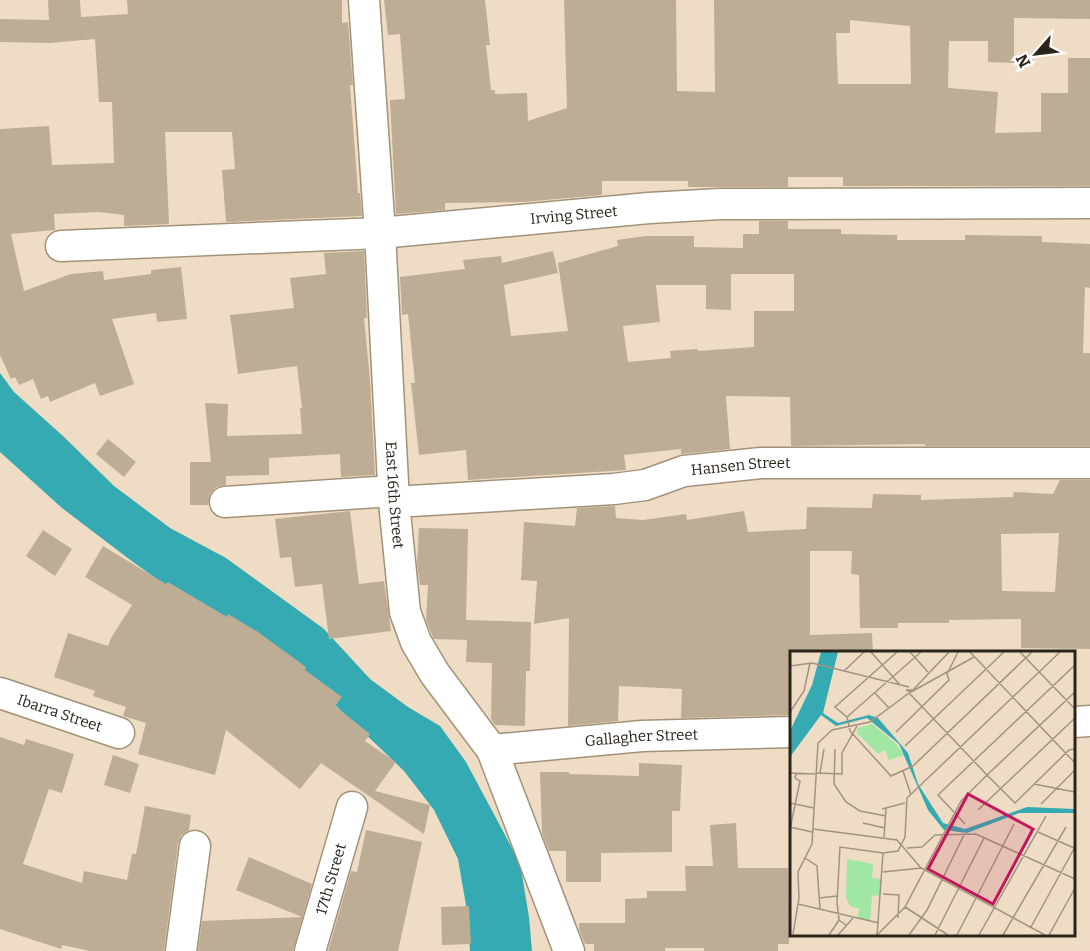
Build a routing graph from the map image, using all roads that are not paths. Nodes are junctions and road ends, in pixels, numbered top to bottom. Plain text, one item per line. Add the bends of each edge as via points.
1 (364, 0) edge
2 (1090, 203) edge
3 (380, 233) junction
4 (61, 246) dead end
5 (1090, 463) edge
6 (394, 496) junction
7 (225, 502) dead end
8 (0, 693) edge
9 (1090, 721) edge
10 (1075, 722) edge
11 (790, 732) edge
12 (119, 733) dead end
13 (492, 750) junction
14 (352, 807) dead end
15 (195, 846) dead end
16 (182, 951) edge
17 (310, 951) edge
18 (569, 951) edge

1 - 3 street, East 16th Street
2 - 3 street, Irving Street via 720,204
3 - 4 street, Irving Street
3 - 6 street, East 16th Street
5 - 6 street, Hansen Street via 761,463 684,471 645,485 615,489
6 - 7 street, Hansen Street
6 - 13 street, East 16th Street via 405,612 416,642
8 - 12 street, Ibarra Street
9 - 10 street
11 - 13 street, Gallagher Street via 642,736
13 - 18 street, East 16th Street
14 - 17 street, 17th Street
15 - 16 street

